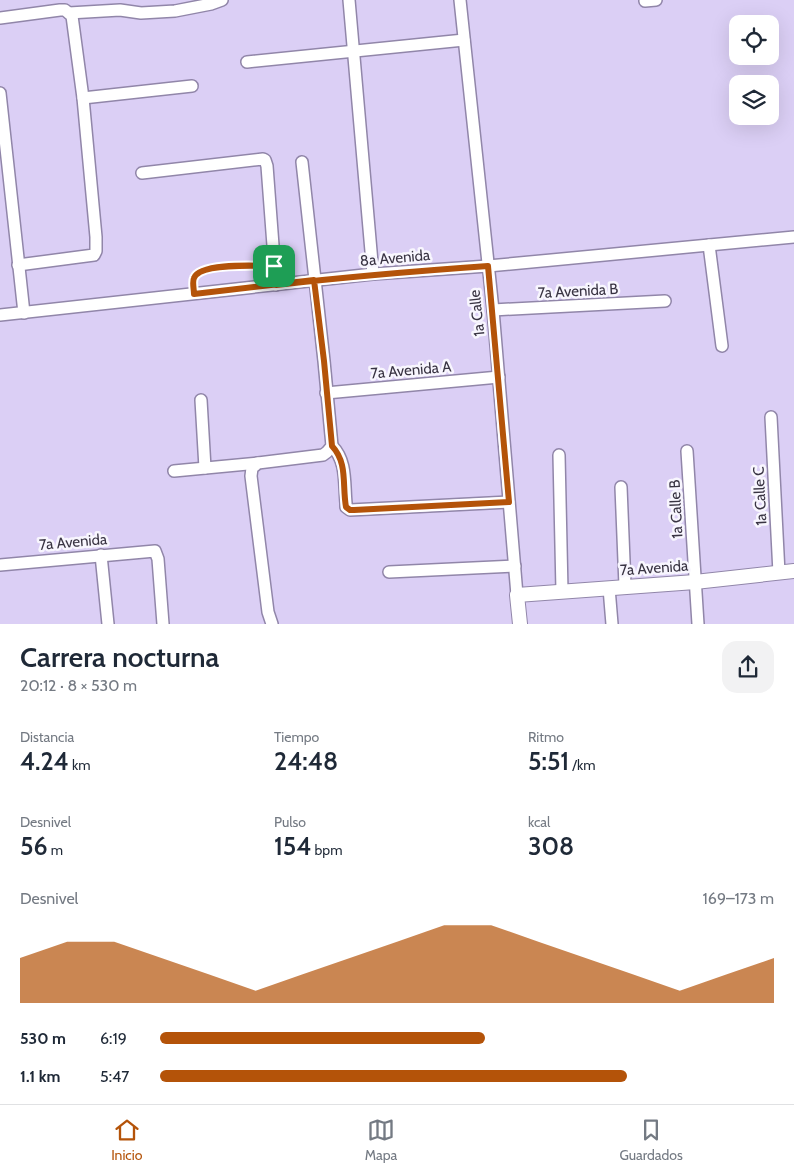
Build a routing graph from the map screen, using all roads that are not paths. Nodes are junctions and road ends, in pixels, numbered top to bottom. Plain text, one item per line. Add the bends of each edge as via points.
1 (222, 0) edge
2 (349, 0) edge
3 (460, 0) edge
4 (70, 13) junction
5 (0, 18) edge
6 (464, 40) junction
7 (354, 51) junction
8 (246, 62) dead end
9 (192, 86) dead end
10 (0, 93) edge
11 (83, 98) junction
12 (302, 162) dead end
13 (142, 173) dead end
14 (794, 237) edge
15 (709, 245) junction
16 (18, 265) junction
17 (274, 266) junction
18 (488, 266) junction
19 (373, 274) junction
20 (314, 280) junction
21 (276, 285) junction
22 (194, 294) junction
23 (665, 301) dead end
24 (493, 310) junction
25 (24, 312) junction
26 (0, 315) edge
27 (722, 346) dead end
28 (499, 377) junction
29 (326, 393) junction
30 (201, 400) dead end
31 (771, 417) dead end
32 (332, 446) junction
33 (688, 451) dead end
34 (560, 455) dead end
35 (258, 463) junction
36 (206, 468) junction
37 (174, 472) dead end
38 (621, 487) dead end
39 (509, 502) junction
40 (101, 555) junction
41 (0, 565) edge
42 (514, 566) junction
43 (794, 571) edge
44 (389, 572) dead end
45 (780, 573) junction
46 (695, 582) junction
47 (625, 586) junction
48 (609, 588) junction
49 (562, 591) junction
50 (517, 595) junction
51 (108, 624) edge
52 (163, 624) edge
53 (272, 624) edge
54 (520, 624) edge
55 (612, 624) edge
56 (698, 624) edge

1 - 4 street via 166,11
2 - 7 street
3 - 6 street, 1a Calle
4 - 5 street via 60,10
4 - 11 street
6 - 7 street
6 - 18 street, 1a Calle
7 - 8 street
7 - 19 street
9 - 11 street
10 - 16 street
11 - 16 street via 96,250 94,255
12 - 20 street
13 - 17 street via 265,160
14 - 15 street, 8a Avenida
15 - 18 street, 8a Avenida
15 - 27 street
16 - 25 street
17 - 21 street
17 - 22 lane via 204,270 193,279
18 - 19 street, 8a Avenida
18 - 24 street, 1a Calle
19 - 20 street, 8a Avenida
20 - 21 street, 8a Avenida
20 - 29 street
21 - 22 street, 8a Avenida
22 - 25 street, 8a Avenida
23 - 24 street, 7a Avenida B
24 - 28 street, 1a Calle
25 - 26 street, 8a Avenida
28 - 29 street, 7a Avenida A
28 - 39 street, 1a Calle
29 - 32 street
30 - 36 street
31 - 45 street, 1a Calle C
32 - 35 street via 323,454
32 - 39 street via 343,465 346,507 350,510
33 - 46 street, 1a Calle B
34 - 49 street
35 - 36 street
35 - 53 street via 252,468 251,476
36 - 37 street
38 - 47 street
39 - 42 street, 1a Calle
40 - 41 street, 7a Avenida
40 - 51 street
40 - 52 street, 7a Avenida via 154,551 158,559
42 - 44 street
42 - 50 street, 1a Calle
43 - 45 street, 7a Avenida
45 - 46 street, 7a Avenida
46 - 47 street, 7a Avenida
46 - 56 street, 1a Calle B
47 - 48 street, 7a Avenida
48 - 49 street, 7a Avenida
48 - 55 street
49 - 50 street, 7a Avenida
50 - 54 street, 1a Calle

